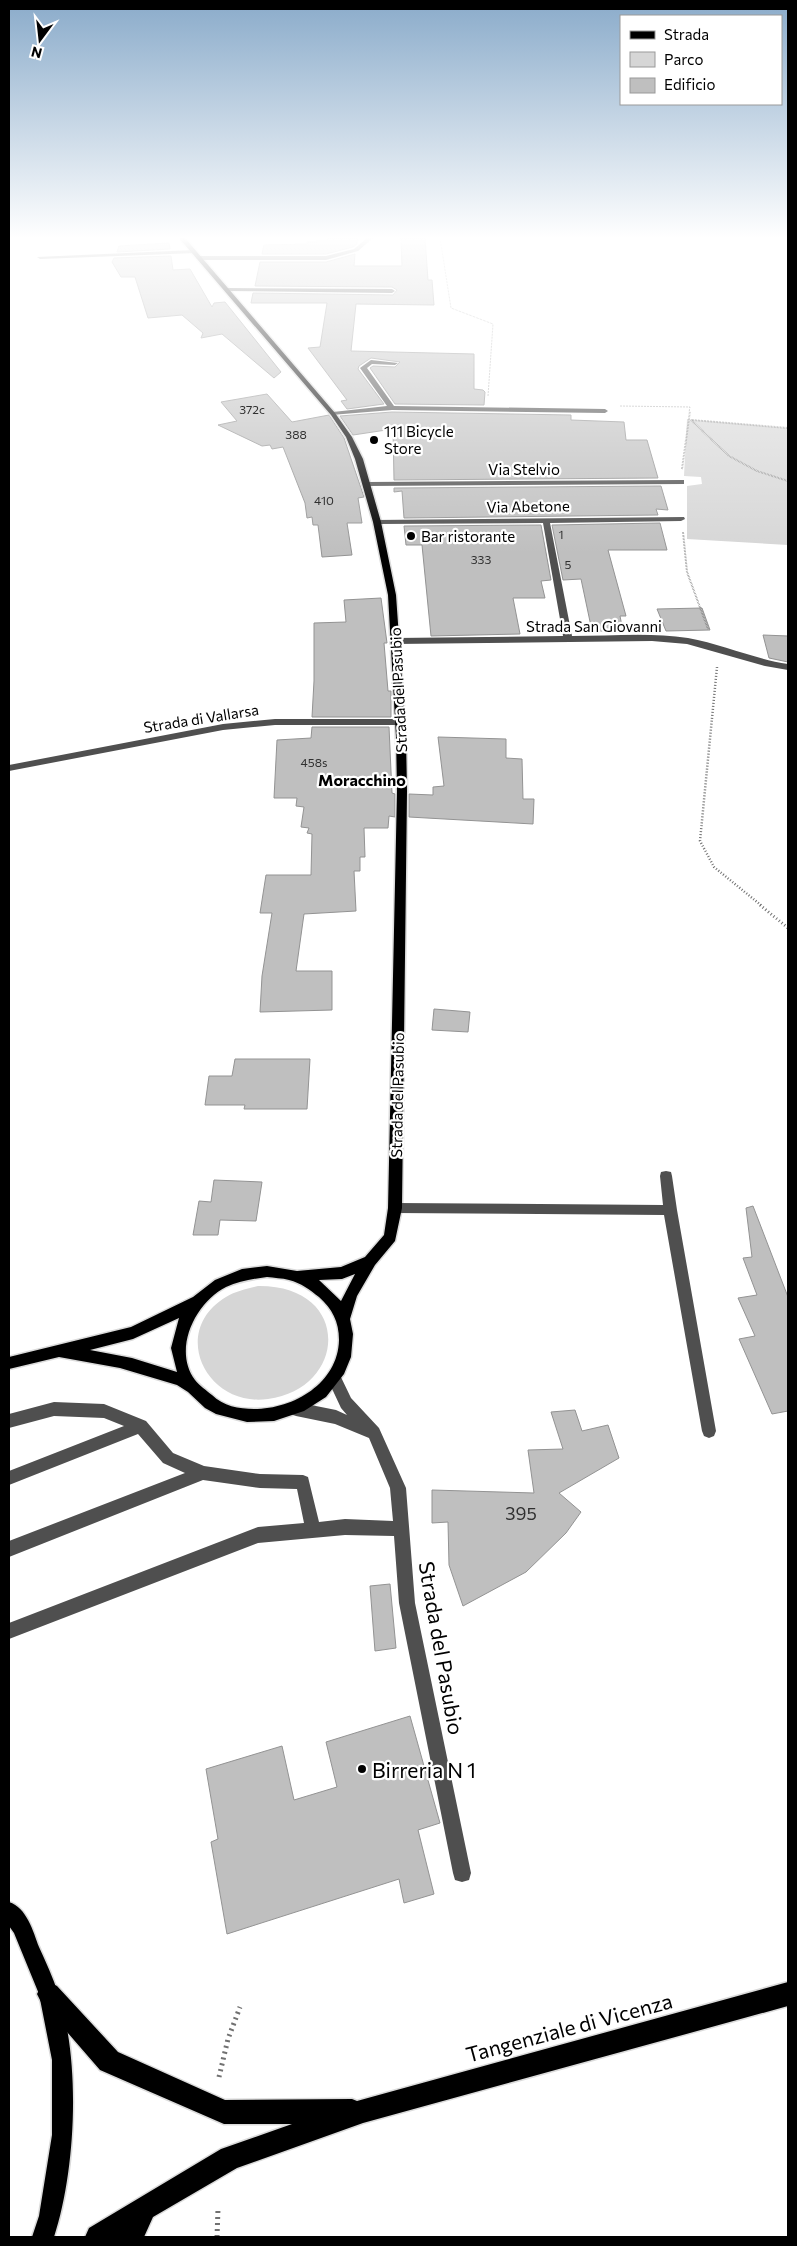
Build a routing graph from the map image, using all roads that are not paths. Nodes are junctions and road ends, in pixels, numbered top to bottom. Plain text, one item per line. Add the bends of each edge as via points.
1 (272, 343) edge
2 (395, 363) dead end
3 (392, 408) junction
4 (605, 411) dead end
5 (333, 414) junction
6 (680, 482) road end
7 (367, 484) junction
8 (681, 519) road end
9 (546, 520) junction
10 (377, 522) junction
11 (568, 638) junction
12 (395, 642) junction
13 (788, 667) edge
14 (400, 722) junction
15 (9, 768) edge
16 (666, 1176) dead end
17 (395, 1208) junction
18 (670, 1210) junction
19 (370, 1261) junction
20 (300, 1276) junction
21 (198, 1301) junction
22 (343, 1318) junction
23 (59, 1352) junction
24 (9, 1363) edge
25 (334, 1378) junction
26 (190, 1385) junction
27 (296, 1409) junction
28 (9, 1421) edge
29 (141, 1426) junction
30 (709, 1431) dead end
31 (374, 1433) junction
32 (203, 1473) junction
33 (9, 1478) edge
34 (313, 1529) junction
35 (401, 1529) junction
36 (9, 1549) edge
37 (9, 1631) edge
38 (462, 1873) dead end
39 (9, 1911) edge
40 (49, 1994) junction
41 (788, 1994) edge
42 (364, 2111) junction
43 (144, 2208) junction
44 (44, 2237) edge
45 (98, 2237) edge
46 (131, 2237) edge

1 - 5 main road, Strada del Pasubio
2 - 3 street via 371,362 363,368
3 - 4 street
3 - 5 street
5 - 7 main road, Strada del Pasubio via 349,437
6 - 7 street, Via Stelvio
7 - 10 main road, Strada del Pasubio
8 - 9 street, Via Abetone
9 - 10 street, Via Abetone
9 - 11 street
10 - 12 main road, Strada del Pasubio via 392,595
11 - 12 street, Strada San Giovanni
11 - 13 street, Strada San Giovanni via 688,641
12 - 14 main road, Strada del Pasubio
14 - 15 street, Strada di Vallarsa via 275,722 223,728
14 - 17 main road, Strada del Pasubio via 402,791
16 - 18 street
17 - 18 street
17 - 19 main road, Strada del Pasubio via 390,1237
18 - 30 street
19 - 20 main road, Strada del Pasubio via 342,1273
19 - 22 main road, Strada del Pasubio via 350,1294
20 - 21 main road, Strada del Pasubio via 279,1271 249,1273 214,1287
20 - 22 main road, Strada del Pasubio via 319,1286 333,1300
21 - 23 main road, Strada del Pasubio via 133,1333
21 - 26 main road, Strada del Pasubio via 185,1321 179,1342 181,1364
22 - 25 main road, Strada del Pasubio via 347,1338 344,1359
23 - 24 main road, Strada del Pasubio
23 - 26 main road, Strada del Pasubio via 131,1364
25 - 27 main road, Strada del Pasubio via 317,1396
25 - 31 street, Strada del Pasubio via 346,1403
26 - 27 main road, Strada del Pasubio via 210,1403 237,1414 266,1416
27 - 31 street, Strada del Pasubio via 336,1417
28 - 29 street via 54,1409 104,1411
29 - 32 street via 168,1458
29 - 33 street
31 - 35 street, Strada del Pasubio via 398,1488
32 - 34 street via 260,1481 303,1482
32 - 36 street
34 - 35 street
34 - 37 street via 258,1535
35 - 38 street, Strada del Pasubio via 407,1603
39 - 40 main road, Tangenziale di Vicenza via 20,1926
40 - 42 highway, Tangenziale di Vicenza via 109,2061 224,2112
40 - 44 main road, Tangenziale di Vicenza via 62,2060 62,2135
41 - 42 highway, Tangenziale di Vicenza
42 - 43 highway, Tangenziale di Vicenza via 230,2158
43 - 45 highway, Tangenziale di Vicenza
43 - 46 highway

